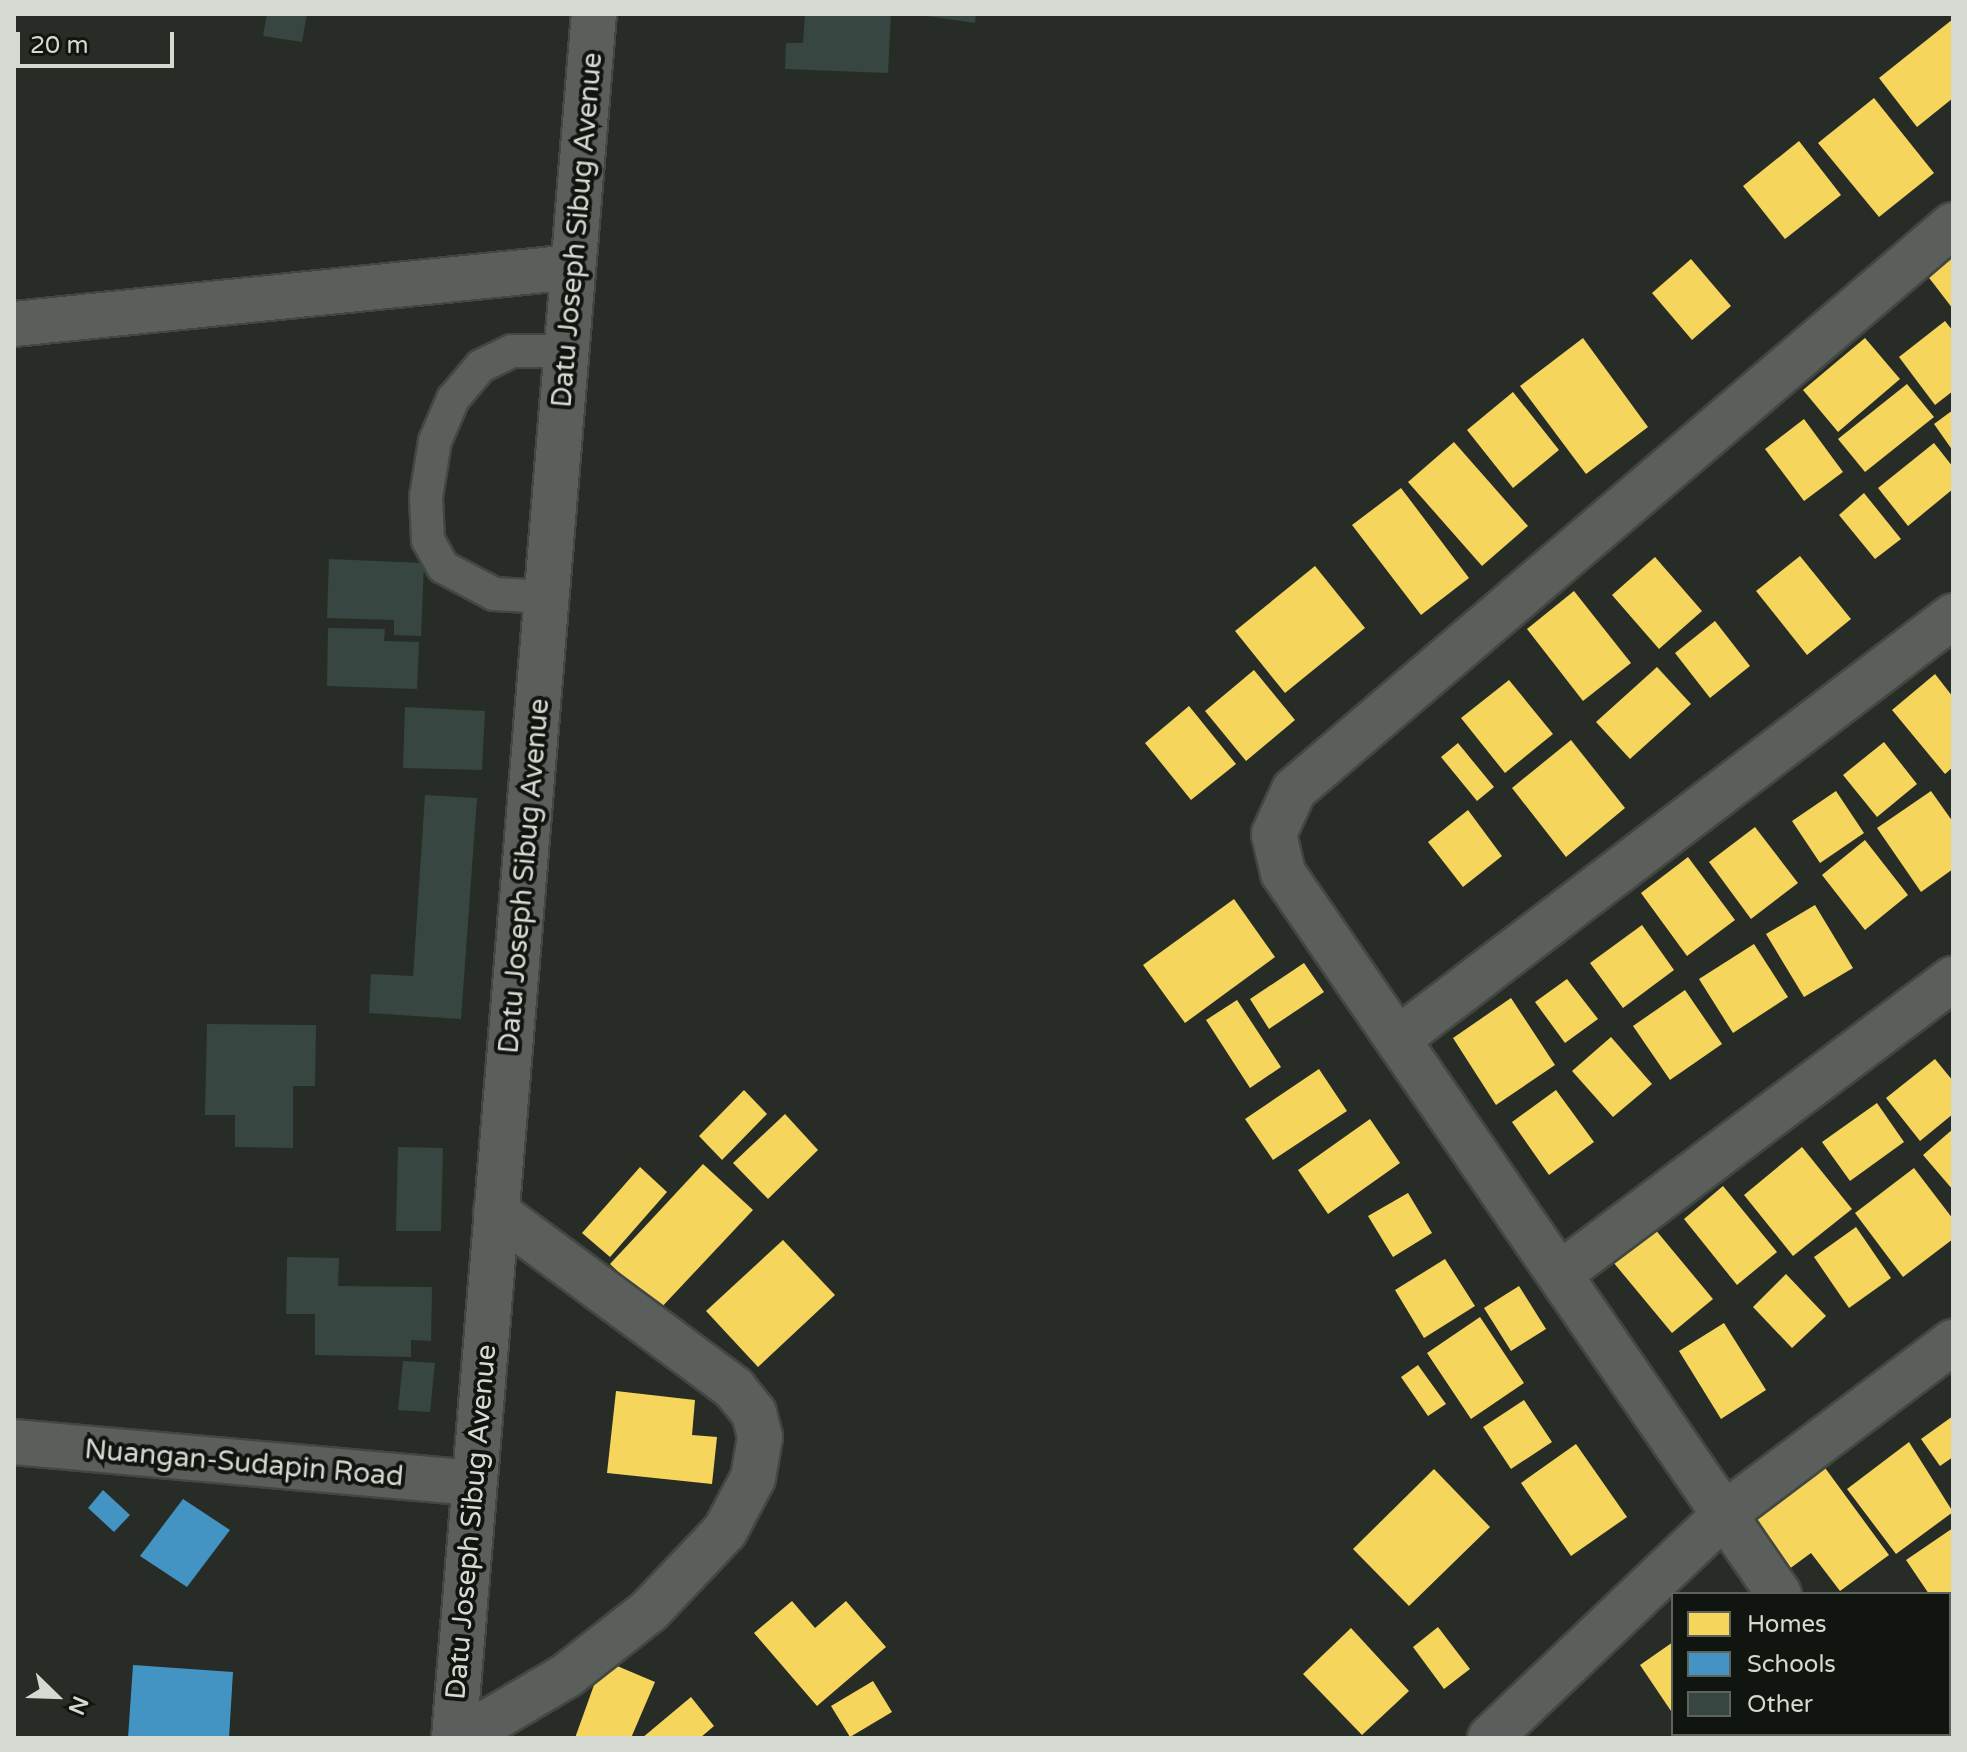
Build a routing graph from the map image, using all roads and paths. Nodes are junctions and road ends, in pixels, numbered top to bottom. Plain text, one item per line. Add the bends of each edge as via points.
1 (594, 14) edge
2 (1953, 225) edge
3 (573, 267) junction
4 (14, 324) edge
5 (566, 351) junction
6 (547, 597) junction
7 (1953, 616) edge
8 (1953, 979) edge
9 (1398, 1039) junction
10 (496, 1212) junction
11 (1561, 1273) junction
12 (1953, 1342) edge
13 (14, 1442) edge
14 (474, 1483) junction
15 (1727, 1512) junction
16 (1778, 1592) edge
17 (454, 1738) edge
18 (461, 1738) edge
19 (1490, 1738) edge

1 - 3 street, Datu Joseph Sibug Avenue
2 - 9 street via 1294,790 1274,834 1283,873
3 - 4 street
3 - 5 street, Datu Joseph Sibug Avenue
5 - 6 street, Datu Joseph Sibug Avenue
5 - 6 lane via 512,351 481,366 453,399 435,441 426,497 428,540 443,567 494,594
6 - 10 street, Datu Joseph Sibug Avenue
7 - 9 street
8 - 11 street
9 - 11 street
10 - 14 street, Datu Joseph Sibug Avenue
10 - 18 street via 734,1388 754,1413 760,1437 753,1478 725,1531 649,1611 566,1676
11 - 15 street
12 - 15 street
13 - 14 street, Nuangan-Sudapin Road
14 - 17 street, Datu Joseph Sibug Avenue
15 - 16 street
15 - 19 street

